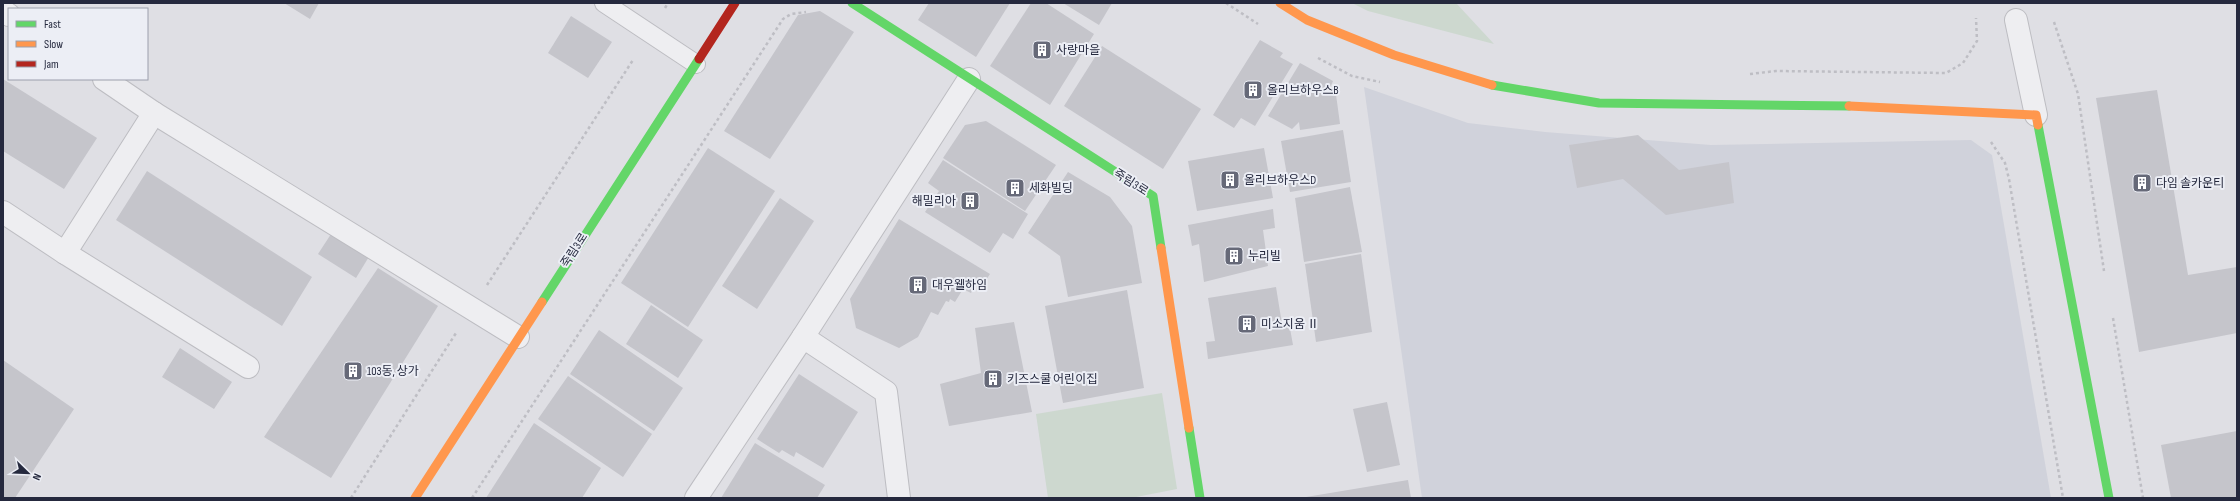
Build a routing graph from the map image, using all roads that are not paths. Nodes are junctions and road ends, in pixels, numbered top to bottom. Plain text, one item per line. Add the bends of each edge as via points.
1 (604, 3) edge
2 (734, 3) edge
3 (852, 3) edge
4 (1280, 3) edge
5 (2016, 20) dead end
6 (696, 64) junction
7 (969, 79) junction
8 (106, 80) edge
9 (154, 112) junction
10 (2036, 115) junction
11 (3, 212) edge
12 (65, 254) junction
13 (518, 337) junction
14 (803, 337) junction
15 (248, 367) dead end
16 (415, 498) edge
17 (696, 498) edge
18 (899, 498) edge
19 (1200, 498) edge
20 (2109, 498) edge

1 - 6 lane
2 - 6 street, 죽림3로
3 - 7 street, 죽림3로
4 - 10 street via 1307,20 1394,55 1482,83 1599,103 1887,106
5 - 10 street
6 - 13 street, 죽림3로
7 - 14 street
7 - 19 street, 죽림3로 via 1153,196
8 - 9 street
9 - 12 street
9 - 13 street
10 - 20 street
11 - 12 street
12 - 15 street
13 - 16 street, 죽림3로
14 - 17 street
14 - 18 street via 886,392

